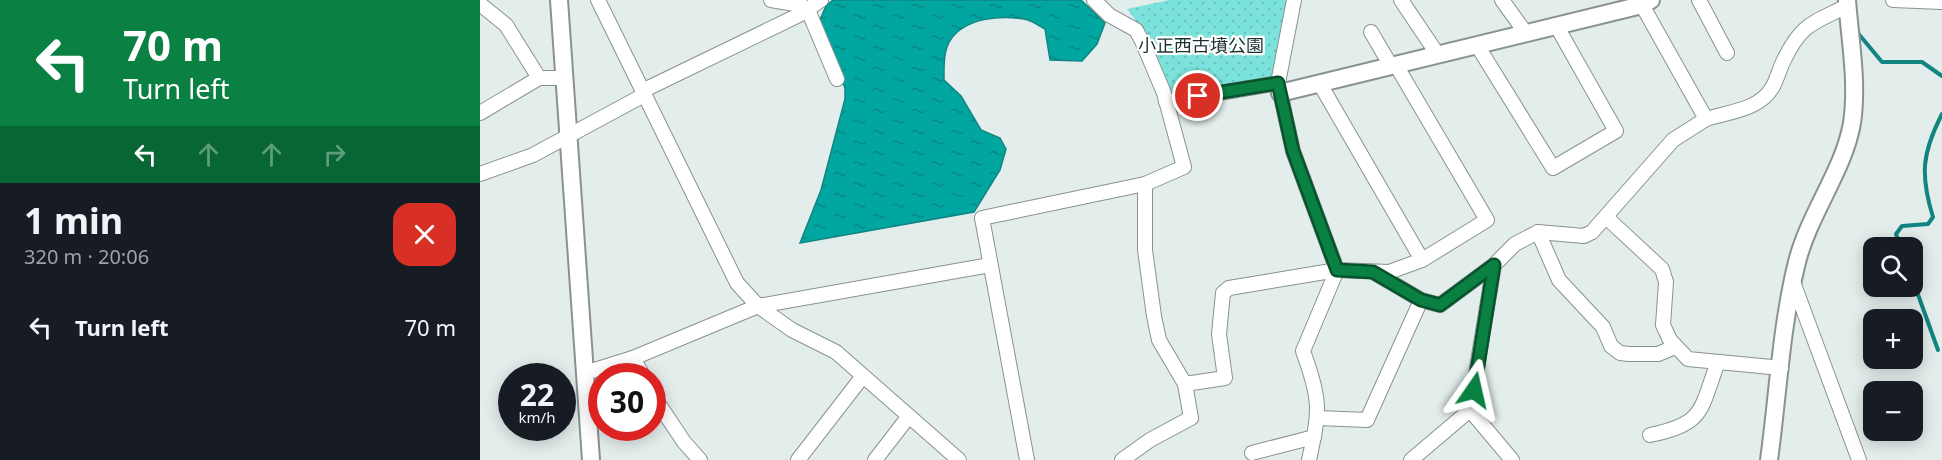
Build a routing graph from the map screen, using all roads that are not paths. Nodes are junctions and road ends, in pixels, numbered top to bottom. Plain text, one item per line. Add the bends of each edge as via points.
1 (559, 0) edge
2 (598, 0) edge
3 (771, 0) edge
4 (820, 0) edge
5 (1094, 0) edge
6 (1294, 0) edge
7 (1401, 0) edge
8 (1502, 0) edge
9 (1699, 0) edge
10 (1893, 0) edge
11 (1647, 2) edge
12 (1942, 2) edge
13 (1847, 3) edge
14 (480, 4) edge
15 (1608, 6) edge
16 (808, 10) junction
17 (1556, 25) junction
18 (1371, 32) dead end
19 (1525, 32) junction
20 (1477, 45) junction
21 (1726, 52) dead end
22 (1438, 55) junction
23 (1394, 66) junction
24 (539, 78) junction
25 (564, 78) junction
26 (837, 79) dead end
27 (1320, 84) junction
28 (1279, 88) junction
29 (643, 93) junction
30 (1166, 102) junction
31 (480, 114) edge
32 (1706, 119) junction
33 (568, 134) junction
34 (480, 174) edge
35 (1145, 184) junction
36 (1606, 218) junction
37 (1538, 232) junction
38 (1422, 261) junction
39 (990, 265) junction
40 (1494, 265) junction
41 (1337, 270) junction
42 (1373, 272) junction
43 (1792, 282) junction
44 (1421, 300) junction
45 (758, 306) junction
46 (1675, 347) junction
47 (633, 358) junction
48 (1718, 362) junction
49 (636, 363) edge
50 (1781, 368) junction
51 (585, 373) junction
52 (863, 376) junction
53 (1185, 384) junction
54 (1470, 411) junction
55 (666, 415) edge
56 (909, 416) junction
57 (1318, 418) junction
58 (1650, 435) dead end
59 (1314, 437) junction
60 (1252, 453) dead end
61 (1138, 455) edge
62 (1414, 459) edge
63 (591, 460) edge
64 (700, 460) edge
65 (798, 460) edge
66 (874, 460) edge
67 (959, 460) edge
68 (1027, 460) edge
69 (1122, 460) edge
70 (1309, 460) edge
71 (1512, 460) edge
72 (1769, 460) edge
73 (1859, 460) edge

1 - 25 street
2 - 29 street
3 - 16 street via 801,5
4 - 16 street
5 - 30 street via 1109,15 1136,30
6 - 28 street
7 - 22 street
8 - 19 street
9 - 21 street
10 - 12 street
11 - 15 street
11 - 32 street
13 - 32 street via 1795,37 1772,89 1740,112
13 - 43 street via 1852,123 1801,248
14 - 24 street via 506,25
15 - 17 street
16 - 26 street
16 - 29 street
17 - 19 street
17 - 20 street via 1616,131 1553,168
18 - 23 street
19 - 20 street
20 - 22 street
22 - 23 street
23 - 27 street
23 - 38 street via 1487,220
24 - 25 street
24 - 31 street
25 - 33 street
27 - 28 street
27 - 38 street
28 - 30 street
28 - 41 street via 1293,151
29 - 33 street
29 - 45 street via 737,283
30 - 35 street via 1184,167
32 - 36 street via 1673,140
33 - 34 street via 514,164
33 - 51 street
35 - 39 street via 982,218
35 - 53 street via 1145,250 1154,316 1159,340
36 - 37 street via 1584,236
36 - 46 street via 1662,269 1666,282 1663,325
37 - 40 street via 1515,244
37 - 46 street via 1558,280 1602,327 1611,346 1629,354 1658,354
38 - 42 street via 1389,272
39 - 45 street
39 - 68 street
40 - 44 street via 1440,305
40 - 54 street
41 - 42 street
41 - 53 street via 1229,288 1223,293 1219,334 1225,378
41 - 57 street via 1303,351 1317,388
42 - 44 street
43 - 50 street
43 - 73 street
44 - 57 street via 1368,420
45 - 47 street
45 - 52 street via 792,330 836,352
46 - 48 street via 1688,359
47 - 49 street
47 - 51 street
48 - 50 street
48 - 58 street via 1700,411 1692,420 1674,430
50 - 72 street
51 - 63 street
52 - 56 street
52 - 65 street
53 - 61 street via 1191,418
54 - 62 street
54 - 71 street
55 - 64 street
56 - 66 street
56 - 67 street
57 - 59 street
59 - 60 street
59 - 70 street
61 - 69 street

